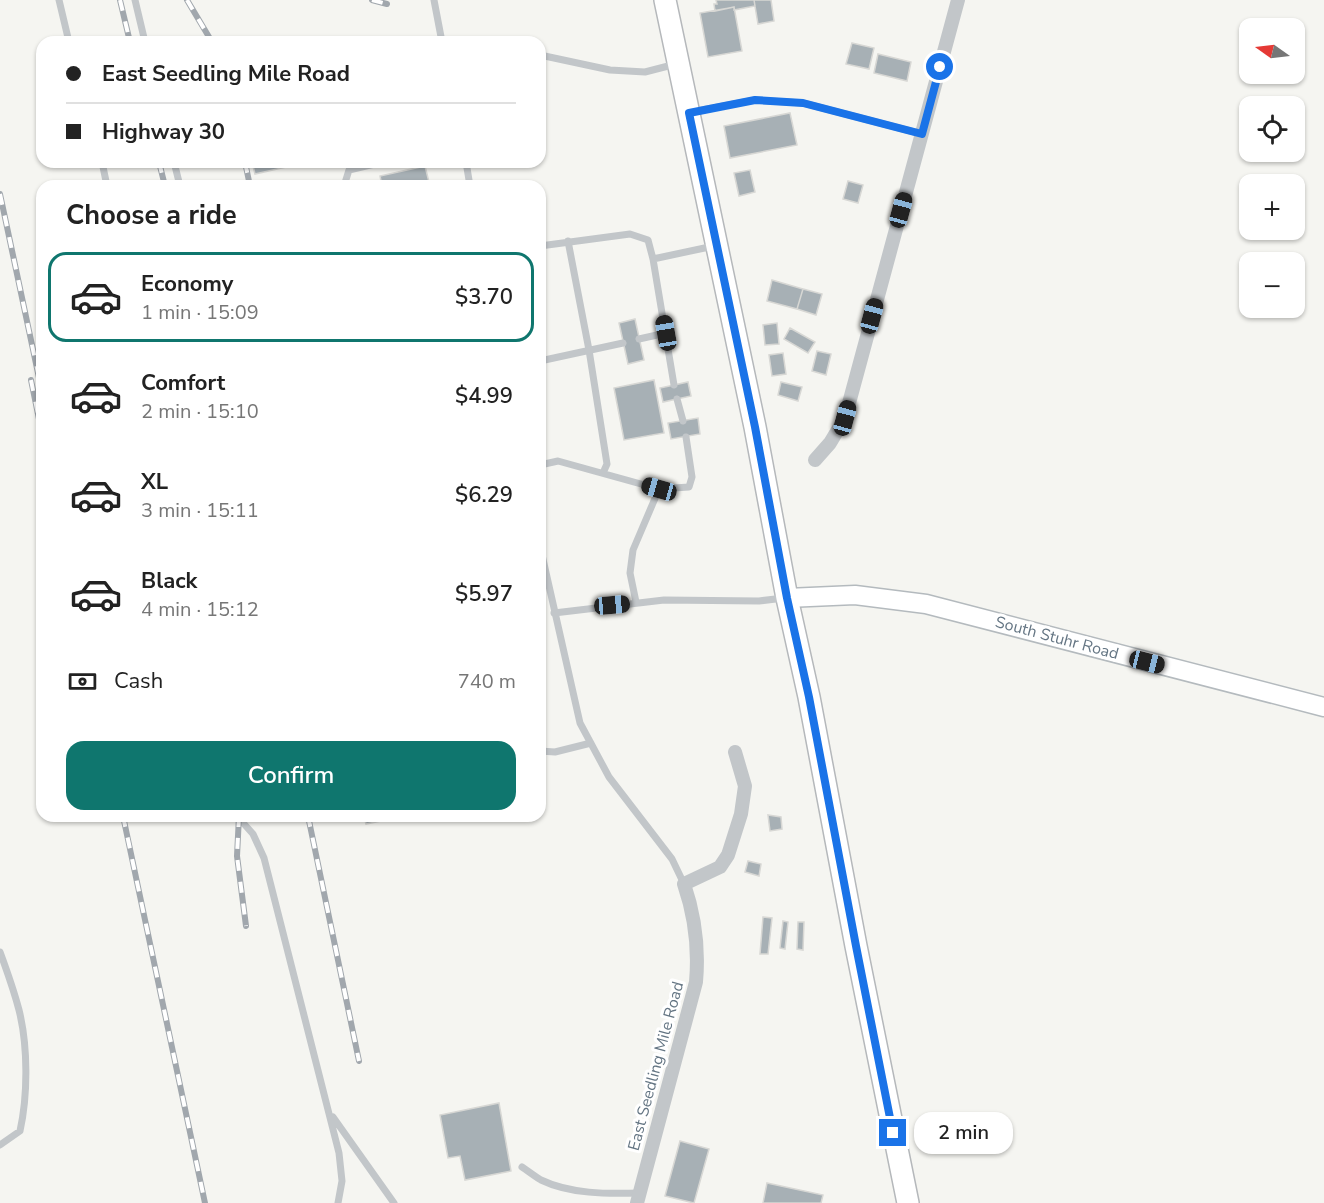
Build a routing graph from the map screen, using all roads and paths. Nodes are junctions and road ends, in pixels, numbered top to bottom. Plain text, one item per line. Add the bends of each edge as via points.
1 (59, 0) edge
2 (135, 0) edge
3 (434, 0) edge
4 (665, 0) edge
5 (958, 0) edge
6 (68, 36) edge
7 (144, 36) edge
8 (441, 36) edge
9 (546, 56) edge
10 (679, 64) junction
11 (689, 113) junction
12 (922, 134) junction
13 (358, 168) edge
14 (346, 180) edge
15 (568, 242) junction
16 (546, 245) edge
17 (717, 245) junction
18 (653, 259) junction
19 (666, 333) junction
20 (639, 339) dead end
21 (623, 343) dead end
22 (589, 350) junction
23 (546, 360) edge
24 (674, 385) dead end
25 (678, 399) dead end
26 (683, 421) dead end
27 (686, 437) dead end
28 (815, 460) dead end
29 (546, 464) edge
30 (603, 473) junction
31 (659, 489) junction
32 (546, 575) edge
33 (787, 598) junction
34 (636, 603) junction
35 (554, 613) junction
36 (1324, 707) edge
37 (591, 743) junction
38 (546, 751) edge
39 (735, 752) dead end
40 (242, 822) edge
41 (684, 884) junction
42 (0, 952) edge
43 (330, 1114) junction
44 (0, 1145) edge
45 (522, 1167) dead end
46 (638, 1198) edge
47 (338, 1203) edge
48 (394, 1203) edge
49 (908, 1203) edge

1 - 6 lane
2 - 7 lane
3 - 8 lane
4 - 10 highway
5 - 12 street
9 - 10 lane via 610,70 645,72
10 - 11 highway
11 - 12 lane via 755,100 803,103
11 - 17 highway
12 - 28 street via 845,418
13 - 14 lane via 349,170
15 - 16 lane
15 - 18 lane via 630,234 648,240
15 - 22 lane
17 - 18 lane
17 - 33 highway
18 - 19 lane
19 - 20 lane
19 - 24 lane
21 - 22 lane
22 - 23 lane
22 - 30 lane via 607,464
25 - 26 lane
27 - 31 lane via 692,477 689,487
29 - 30 lane via 558,461
30 - 31 lane
31 - 34 lane via 633,550 630,573
32 - 35 lane
33 - 34 lane
33 - 36 main road, South Stuhr Road via 855,595 926,604
33 - 49 highway
34 - 35 lane
35 - 37 lane via 580,723
37 - 38 lane
37 - 41 lane via 609,777 672,859
39 - 41 street via 746,786 729,855 720,867
40 - 43 lane via 264,858
41 - 46 street, East Seedling Mile Road via 695,927 696,982
42 - 44 lane via 20,1011 26,1066 20,1131
43 - 47 lane via 342,1181
43 - 48 lane
45 - 46 lane via 542,1180 572,1189

